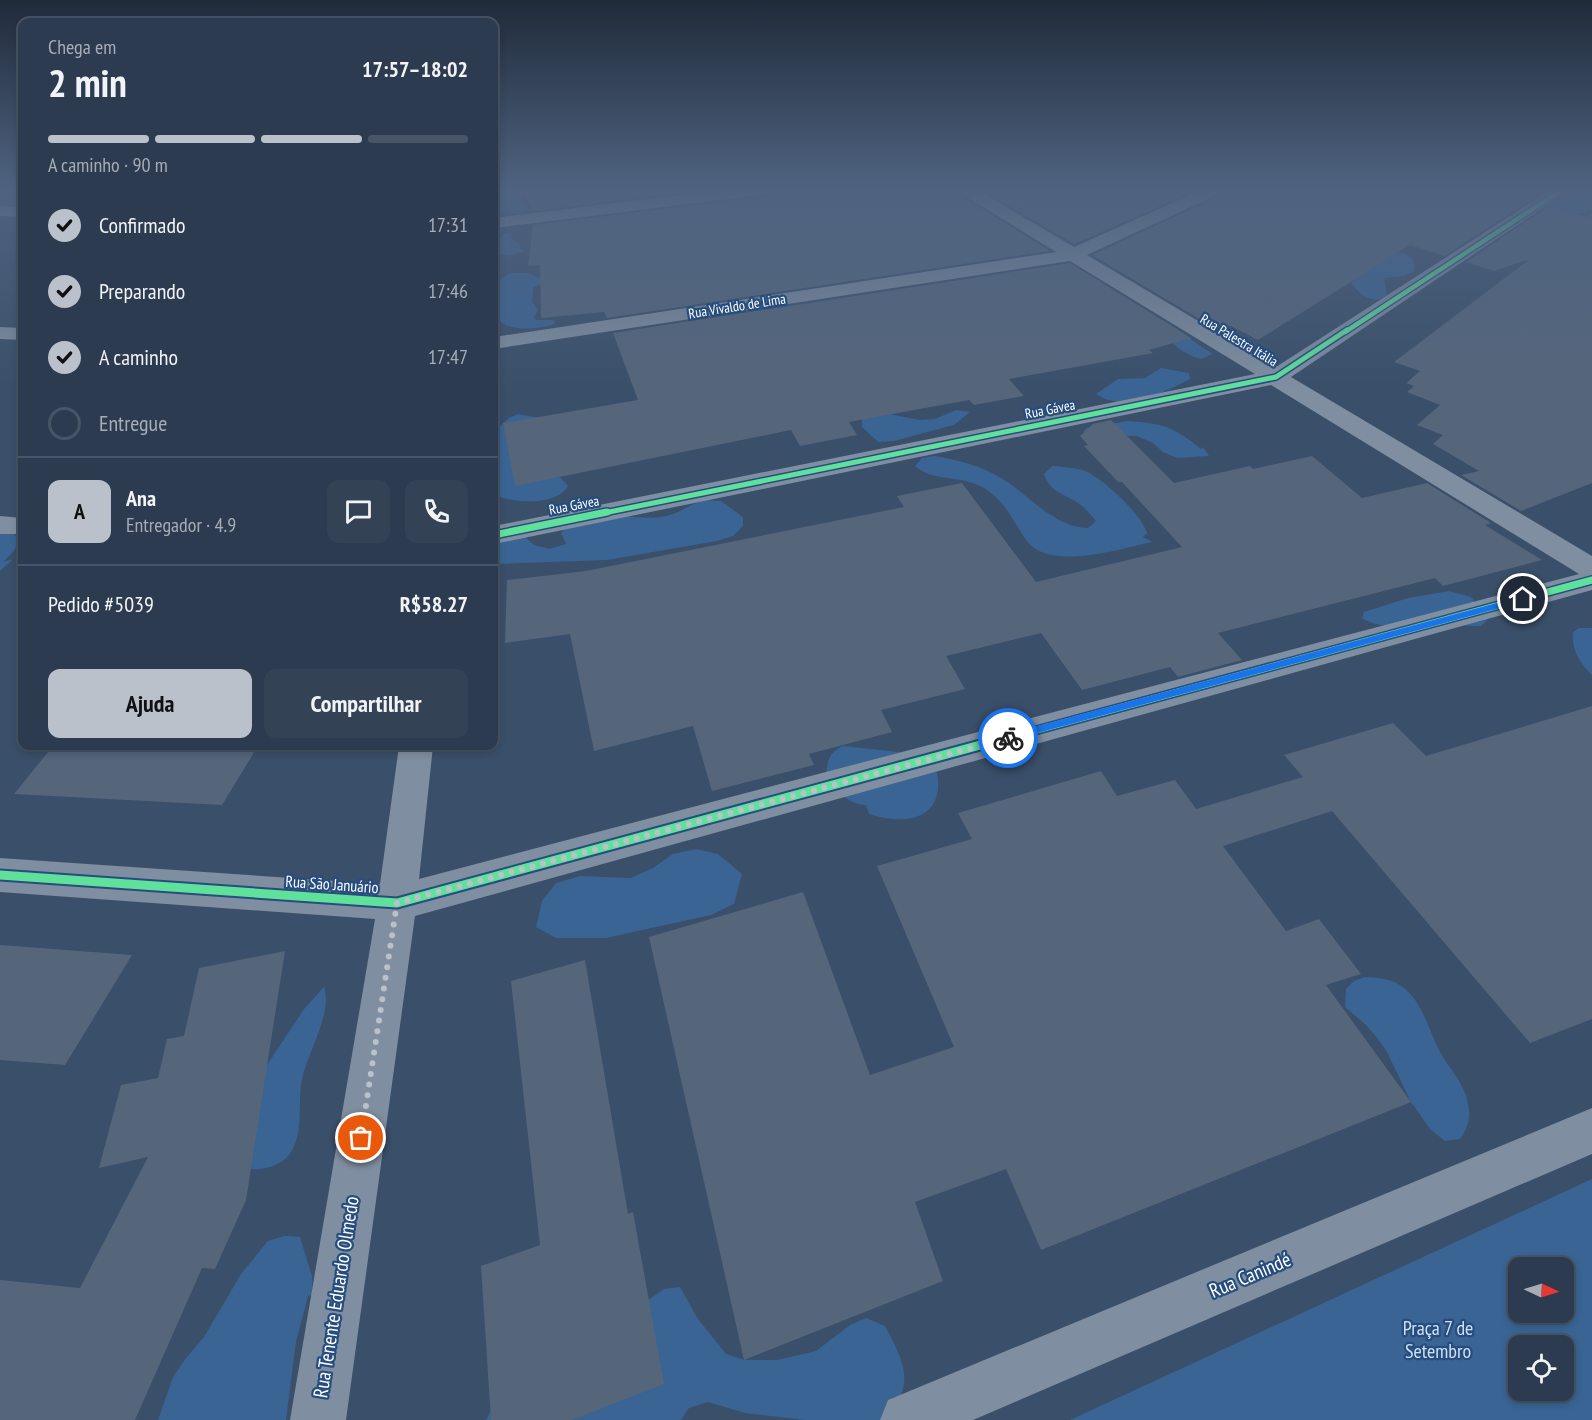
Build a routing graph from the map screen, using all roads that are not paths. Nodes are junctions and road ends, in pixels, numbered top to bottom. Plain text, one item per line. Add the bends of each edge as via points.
1 (1069, 255) edge
2 (1071, 255) edge
3 (1462, 255) edge
4 (0, 333) edge
5 (18, 334) edge
6 (498, 342) edge
7 (1276, 377) junction
8 (0, 525) edge
9 (18, 526) edge
10 (498, 534) edge
11 (1592, 569) edge
12 (1592, 580) edge
13 (416, 750) edge
14 (0, 875) edge
15 (397, 903) junction
16 (1592, 1131) edge
17 (318, 1420) edge
18 (908, 1420) edge

1 - 6 street, Rua Vivaldo de Lima
2 - 7 street, Rua Palestra Itália
3 - 7 street, Rua Gávea
4 - 5 street
7 - 10 street, Rua Gávea
7 - 11 street, Rua Palestra Itália
8 - 9 street
12 - 15 street, Rua São Januário
13 - 15 street, Rua Tenente Eduardo Olmedo
14 - 15 street, Rua São Januário
15 - 17 street, Rua Tenente Eduardo Olmedo
16 - 18 street, Rua Canindé

